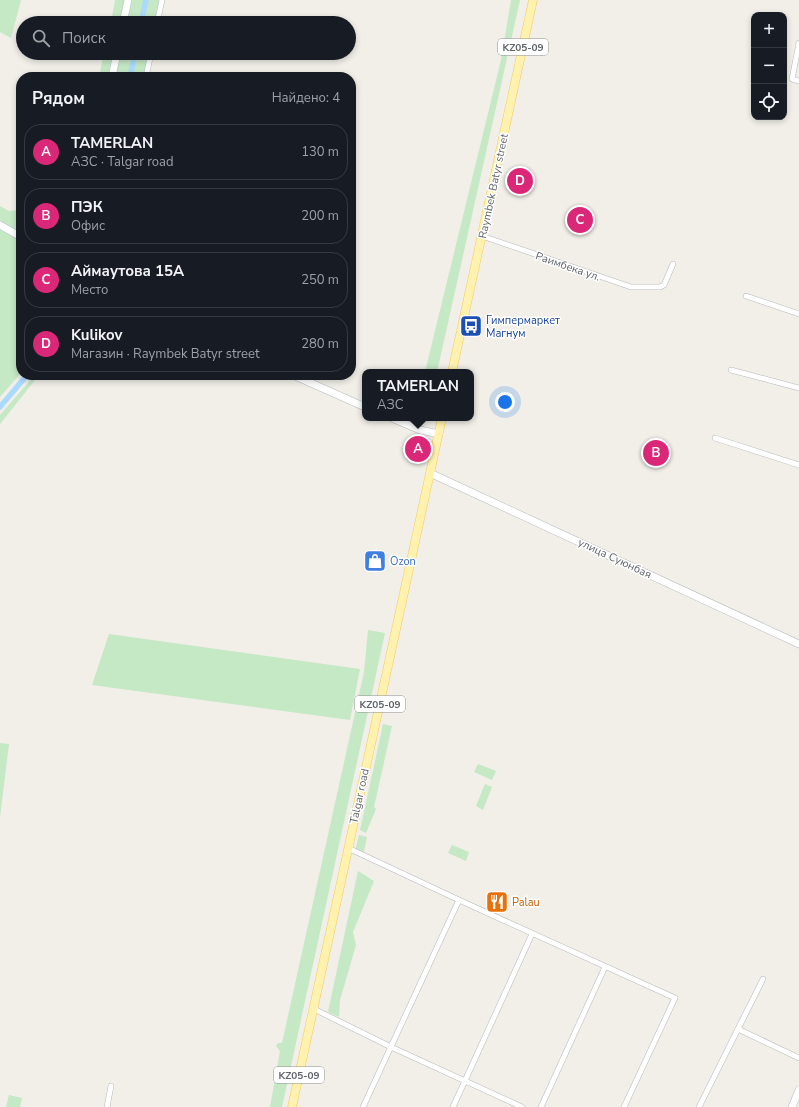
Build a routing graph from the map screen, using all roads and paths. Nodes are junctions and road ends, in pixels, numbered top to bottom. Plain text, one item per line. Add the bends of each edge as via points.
1 (128, 0) edge
2 (162, 0) edge
3 (533, 0) edge
4 (125, 16) edge
5 (159, 16) edge
6 (799, 43) edge
7 (116, 60) edge
8 (150, 60) edge
9 (113, 72) edge
10 (147, 72) edge
11 (799, 81) edge
12 (0, 225) edge
13 (16, 234) edge
14 (482, 236) junction
15 (674, 264) dead end
16 (746, 296) dead end
17 (799, 314) edge
18 (453, 369) edge
19 (731, 370) dead end
20 (304, 380) edge
21 (799, 388) edge
22 (362, 406) edge
23 (399, 421) edge
24 (441, 421) edge
25 (439, 434) junction
26 (715, 438) dead end
27 (799, 465) edge
28 (430, 474) junction
29 (799, 644) edge
30 (348, 848) junction
31 (459, 900) junction
32 (532, 934) junction
33 (605, 966) junction
34 (763, 979) dead end
35 (314, 1009) junction
36 (738, 1029) junction
37 (391, 1047) junction
38 (799, 1058) edge
39 (465, 1080) junction
40 (111, 1086) dead end
41 (799, 1090) edge
42 (794, 1106) edge
43 (107, 1107) edge
44 (292, 1107) edge
45 (363, 1107) edge
46 (453, 1107) edge
47 (522, 1107) edge
48 (541, 1107) edge
49 (624, 1107) edge
50 (699, 1107) edge

1 - 4 street
2 - 5 street
3 - 14 main road, Raymbek Batyr street / KZ05-09
6 - 11 street via 792,79
7 - 9 street
8 - 10 street
12 - 13 street
14 - 15 street, Раимбека ул. via 625,285 656,288 664,285
14 - 18 main road, Raymbek Batyr street / KZ05-09
16 - 17 street
19 - 21 street
20 - 22 street
23 - 25 street via 420,430
24 - 25 main road, KZ05-09
25 - 28 main road, KZ05-09
26 - 27 street
28 - 29 street, улица Суюнбая
28 - 30 main road, KZ05-09
30 - 31 street
30 - 35 main road, KZ05-09
31 - 32 street
31 - 37 street
32 - 33 street
32 - 39 street
33 - 48 street
33 - 49 street via 675,998
34 - 36 street
35 - 37 street
35 - 44 main road, KZ05-09
36 - 38 street
36 - 50 street
37 - 39 street
37 - 45 street
39 - 46 street
39 - 47 street
40 - 43 street
41 - 42 street

